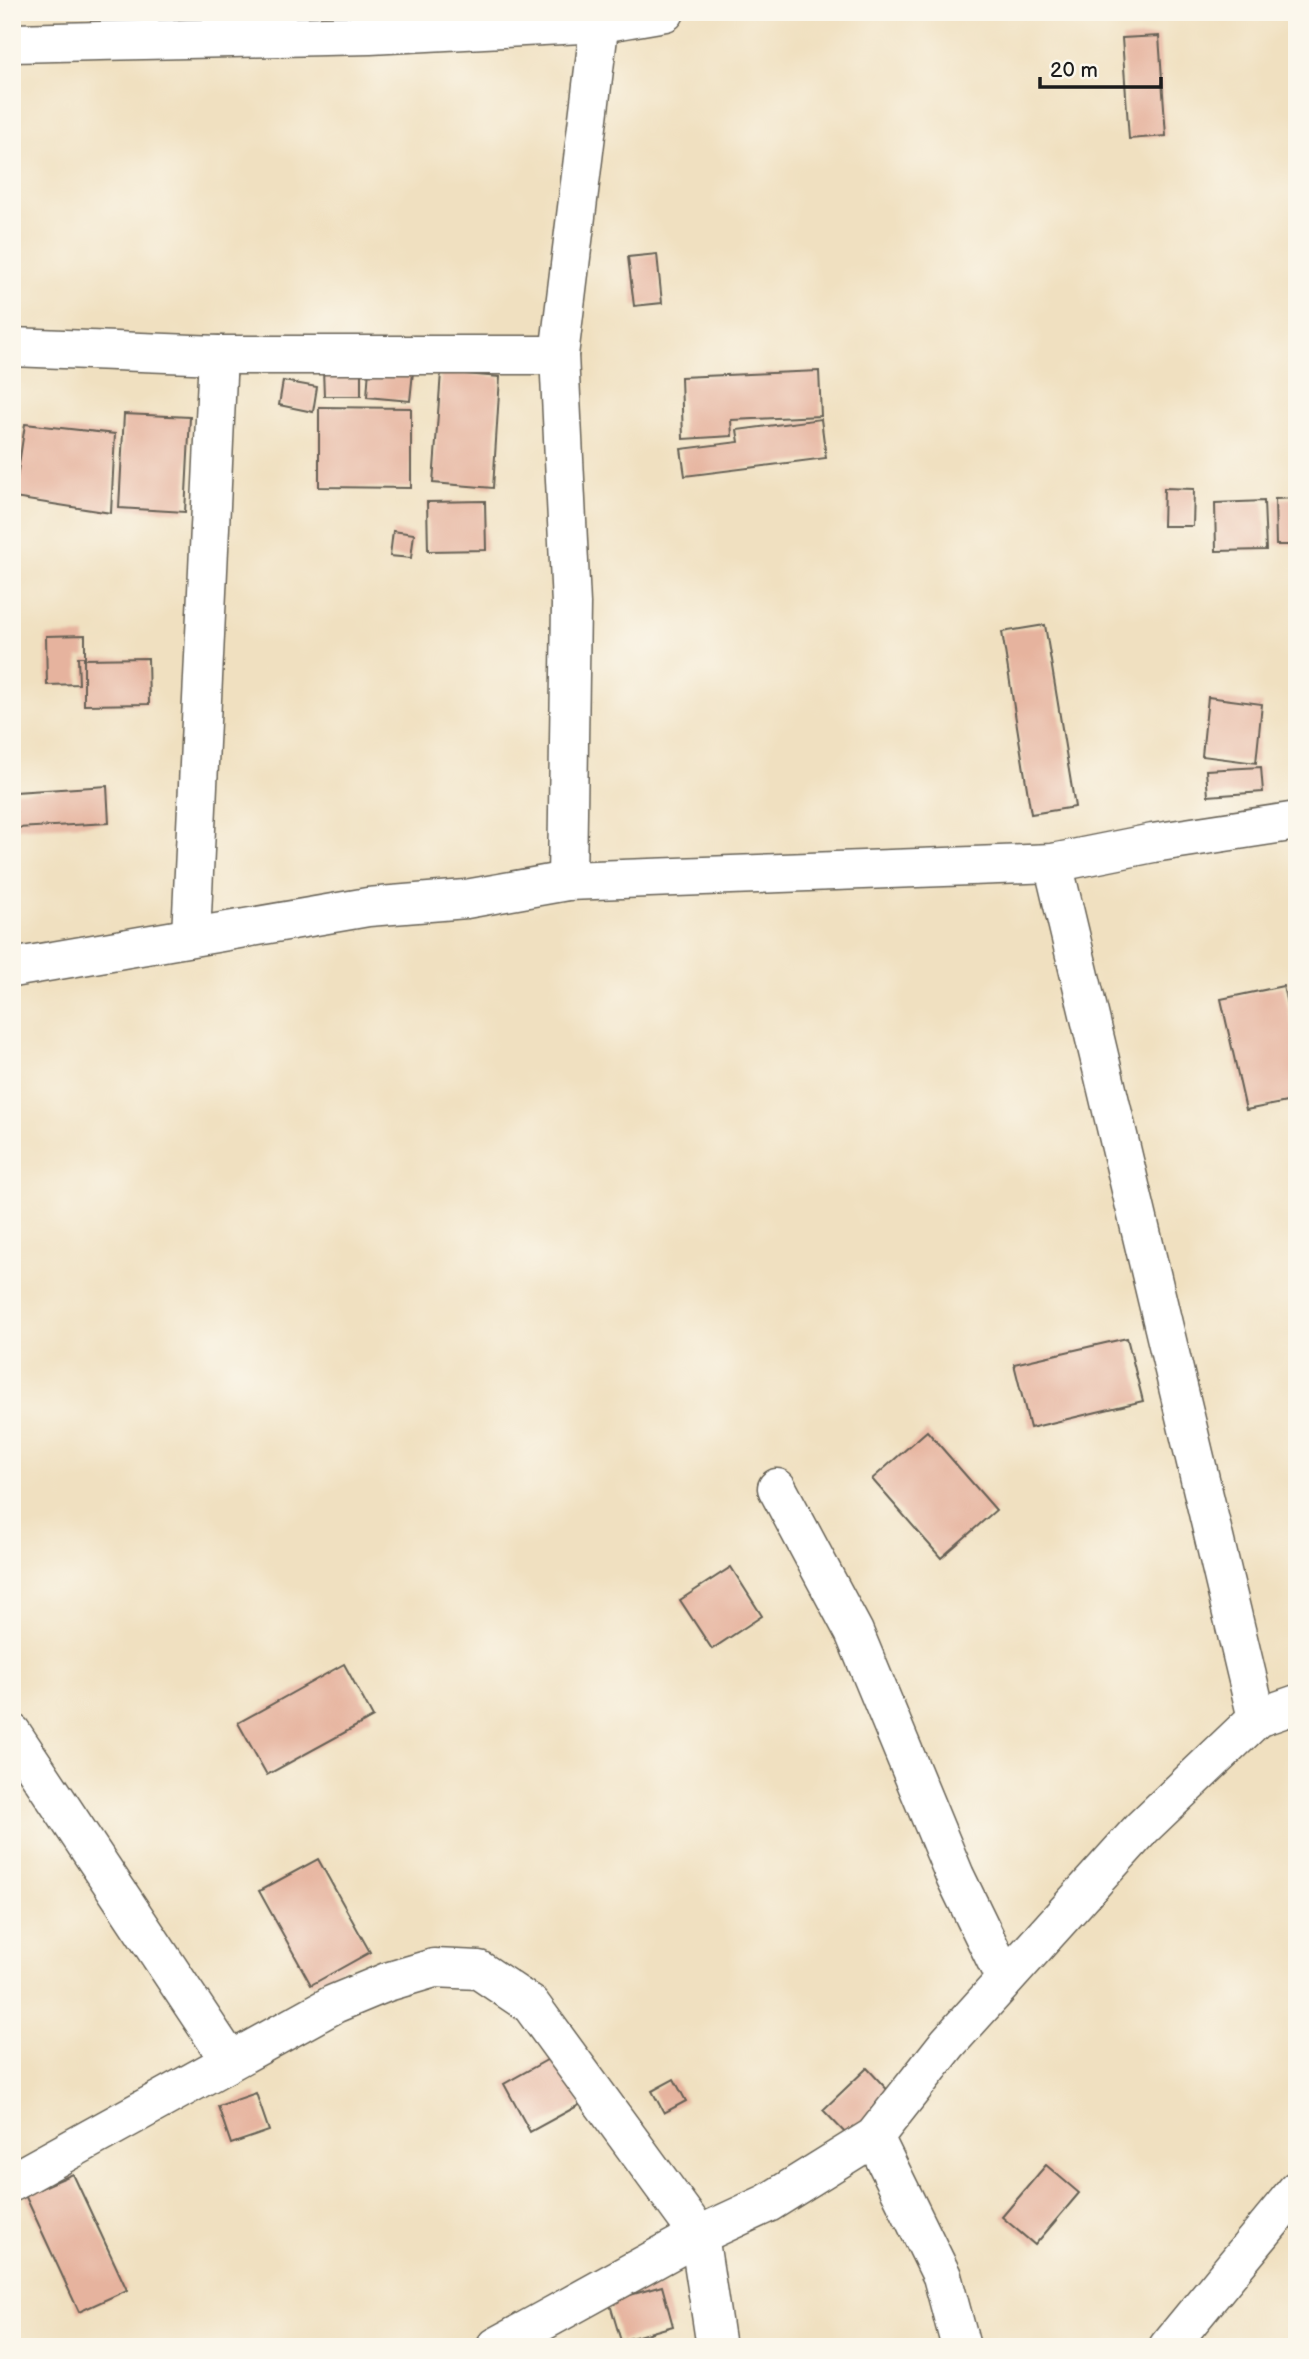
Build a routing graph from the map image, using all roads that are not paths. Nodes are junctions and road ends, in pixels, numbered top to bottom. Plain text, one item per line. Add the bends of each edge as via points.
1 (665, 12) edge
2 (601, 17) edge
3 (12, 43) edge
4 (12, 347) edge
5 (218, 355) junction
6 (559, 355) junction
7 (1297, 821) edge
8 (1053, 863) junction
9 (567, 881) junction
10 (191, 936) junction
11 (12, 968) edge
12 (777, 1489) dead end
13 (1297, 1704) edge
14 (1257, 1718) junction
15 (12, 1733) edge
16 (1005, 1979) junction
17 (230, 2061) junction
18 (874, 2137) junction
19 (12, 2182) edge
20 (1297, 2190) edge
21 (699, 2235) junction
22 (496, 2347) edge
23 (716, 2347) edge
24 (961, 2347) edge
25 (1168, 2347) edge

1 - 2 street
2 - 3 street via 370,35
2 - 6 street
4 - 5 street
5 - 6 street
5 - 10 street
6 - 9 street via 571,604
7 - 8 street
8 - 9 street
8 - 14 street
9 - 10 street via 466,900 368,907
10 - 11 street
12 - 16 street via 854,1632 955,1876
13 - 14 street
14 - 16 street via 1142,1828
15 - 17 street
16 - 18 street
17 - 19 street
17 - 21 street via 334,2004 387,1982 434,1968 479,1970 531,2006
18 - 21 street via 768,2203
18 - 24 street via 942,2276
20 - 25 street
21 - 22 street
21 - 23 street

